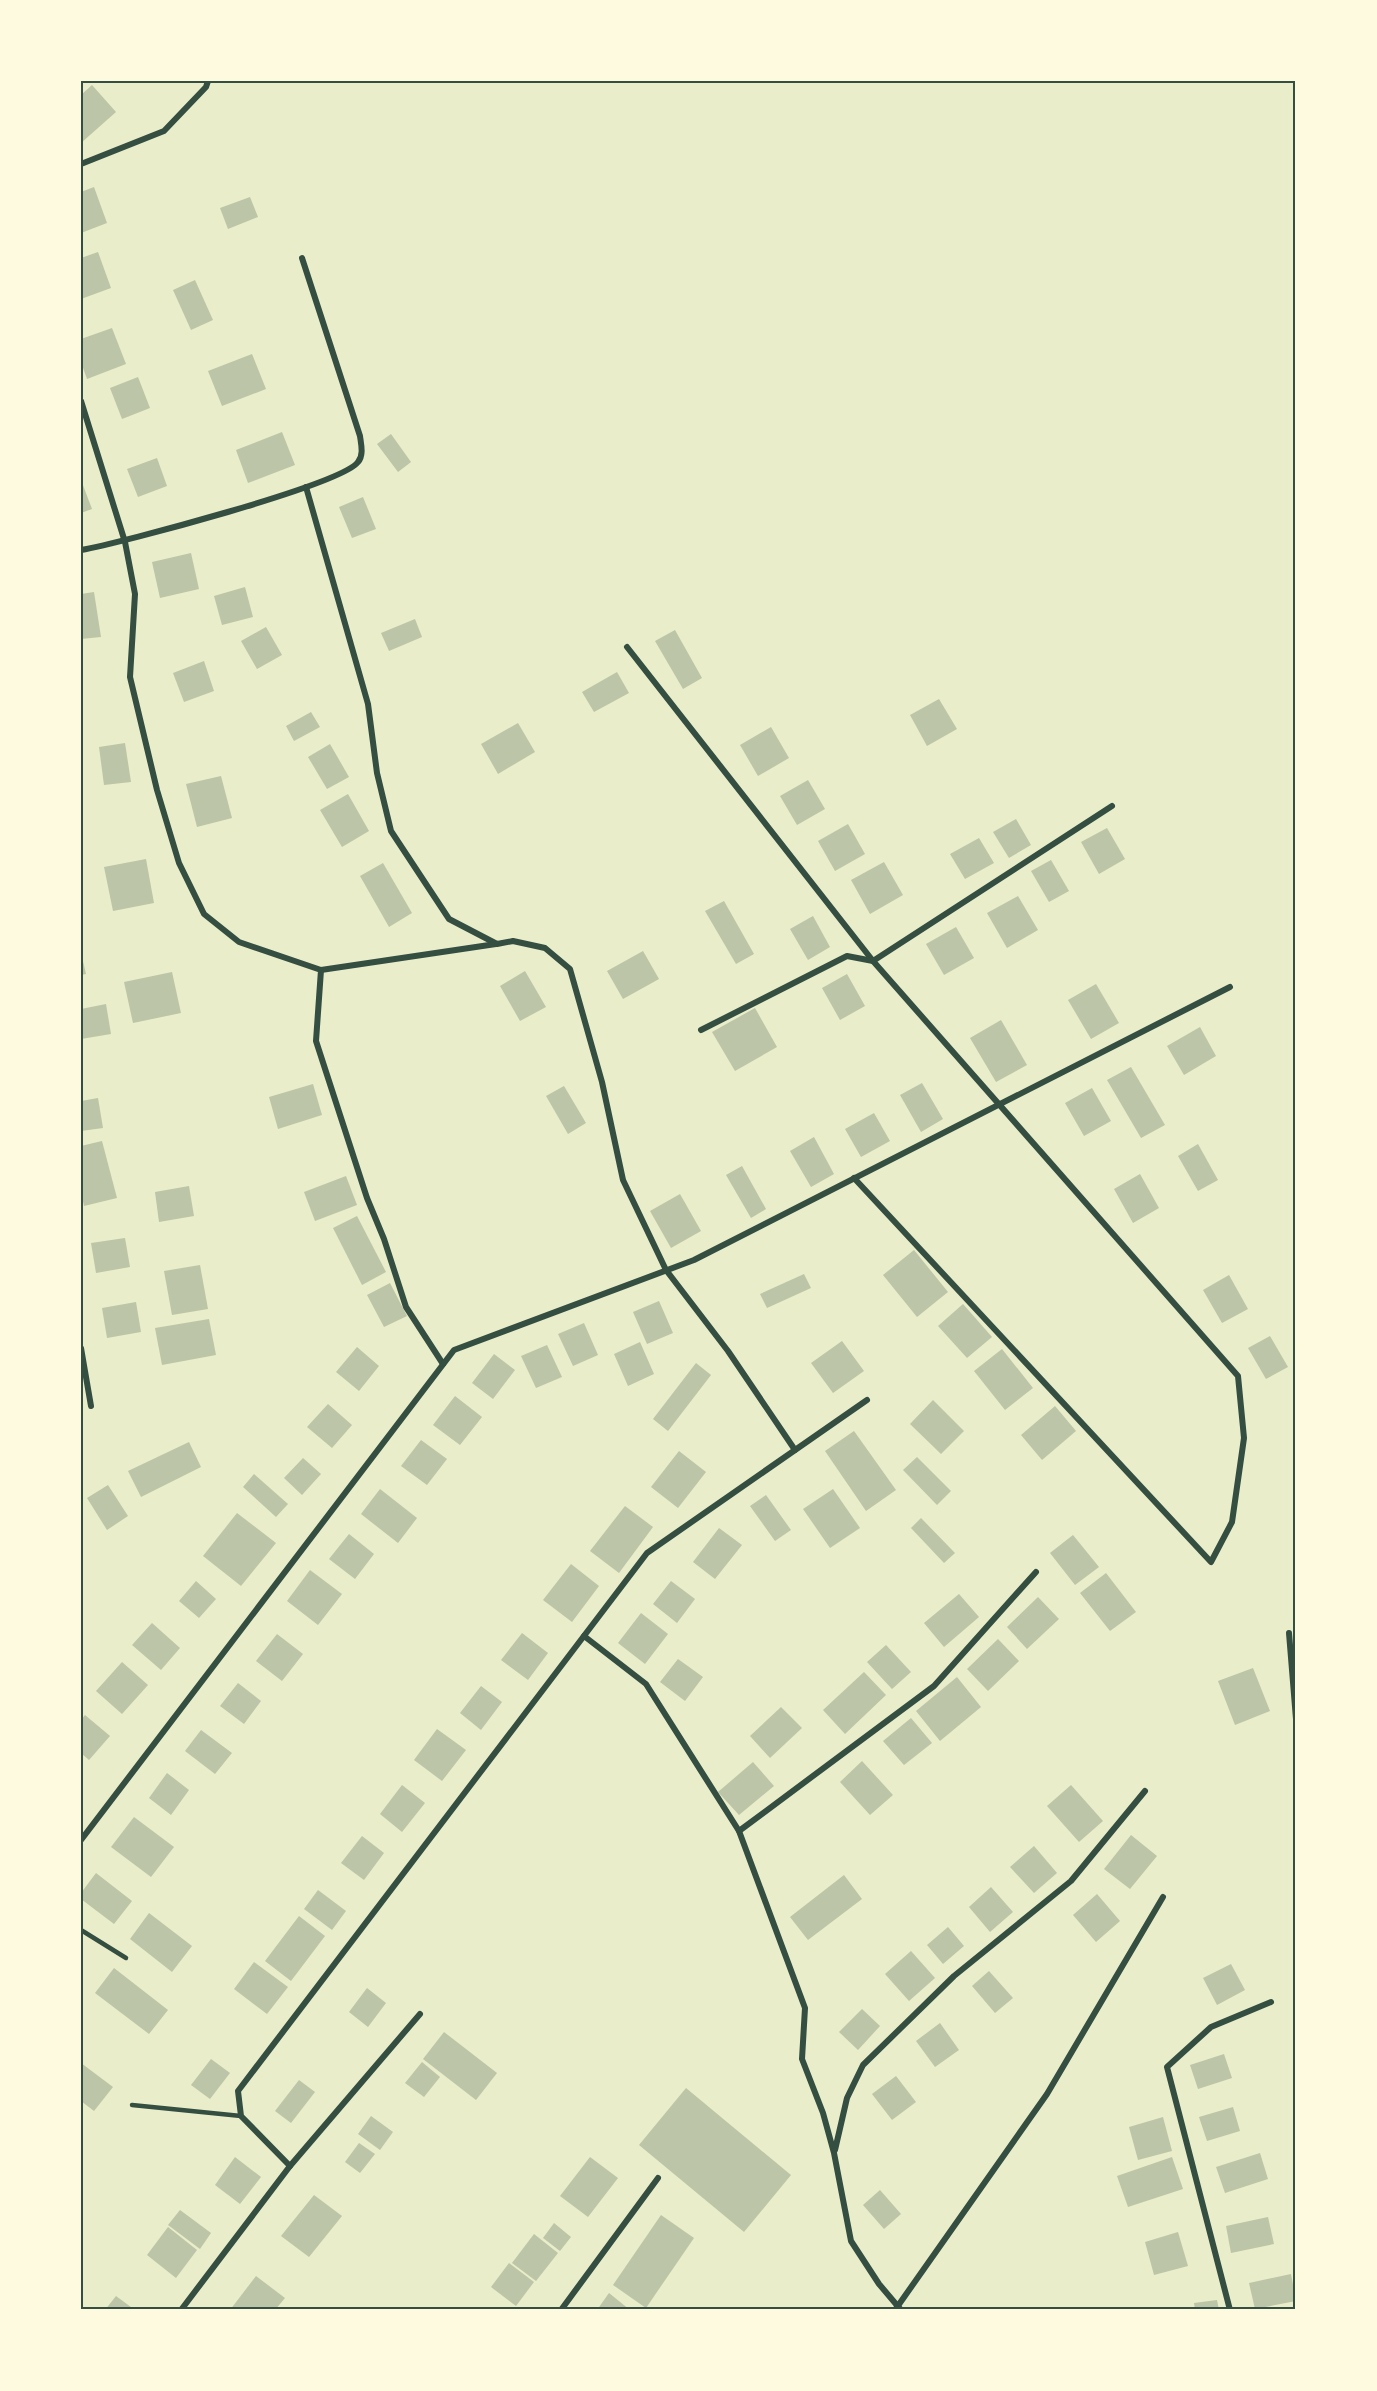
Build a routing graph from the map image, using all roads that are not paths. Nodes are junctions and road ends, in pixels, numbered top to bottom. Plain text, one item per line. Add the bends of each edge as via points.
1 (208, 81) edge
2 (81, 164) edge
3 (302, 258) dead end
4 (81, 401) edge
5 (306, 487) junction
6 (124, 542) junction
7 (81, 550) edge
8 (627, 647) dead end
9 (1112, 806) dead end
10 (497, 944) junction
11 (873, 961) junction
12 (321, 970) junction
13 (1230, 987) dead end
14 (701, 1030) dead end
15 (998, 1105) junction
16 (854, 1178) junction
17 (666, 1270) junction
18 (81, 1347) edge
19 (443, 1364) junction
20 (867, 1400) dead end
21 (91, 1406) dead end
22 (795, 1450) junction
23 (1036, 1572) dead end
24 (1289, 1633) dead end
25 (584, 1636) junction
26 (1296, 1719) edge
27 (1145, 1791) dead end
28 (739, 1831) junction
29 (81, 1840) edge
30 (1163, 1897) dead end
31 (81, 1930) edge
32 (126, 1958) dead end
33 (1271, 2002) dead end
34 (420, 2014) dead end
35 (132, 2104) dead end
36 (241, 2116) junction
37 (834, 2153) junction
38 (290, 2166) junction
39 (658, 2178) dead end
40 (898, 2309) edge
41 (181, 2310) edge
42 (561, 2310) edge
43 (1230, 2310) edge

1 - 2 street via 164,130
3 - 5 street via 360,436 362,453 359,462 347,471
4 - 6 street
5 - 6 street
5 - 10 street via 368,704 377,773 391,831 449,919
6 - 7 street
6 - 12 street via 135,594 130,677 179,863 204,914 239,942
8 - 11 street
9 - 11 street
10 - 12 street
10 - 17 street via 513,941 546,948 570,969 602,1082 623,1180
11 - 14 street via 847,956
11 - 15 street
12 - 19 street via 316,1041 406,1307
13 - 15 street
15 - 16 street
15 - 16 street via 1238,1376 1244,1438 1232,1522 1211,1562
16 - 17 street via 694,1260
17 - 19 street via 454,1350
17 - 22 street via 728,1351
18 - 21 street
19 - 29 street
20 - 22 street
22 - 25 street via 646,1553
23 - 28 street via 934,1686
24 - 26 street
25 - 28 street via 646,1684
25 - 36 street via 238,2091
27 - 37 street via 1071,1881 954,1976 863,2065 847,2098
28 - 37 street via 805,2008 802,2059
30 - 40 street via 1047,2094
31 - 32 lane
33 - 43 street via 1211,2026 1167,2067
34 - 38 street
35 - 36 lane
36 - 38 street
37 - 40 street via 851,2241
38 - 41 street
39 - 42 street

